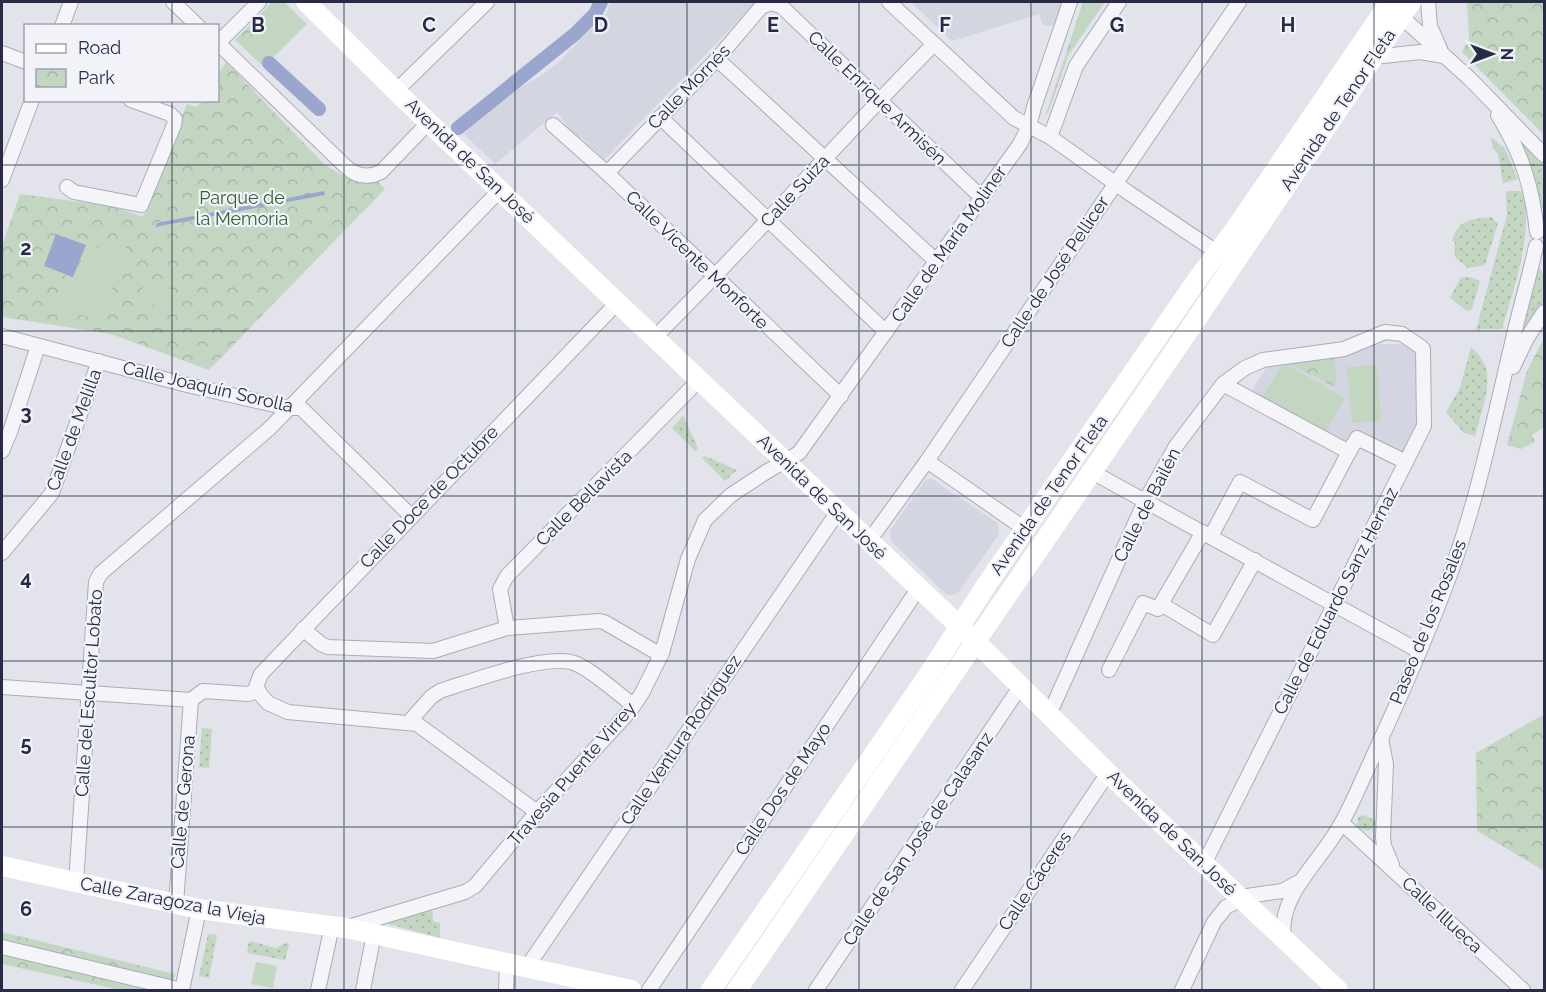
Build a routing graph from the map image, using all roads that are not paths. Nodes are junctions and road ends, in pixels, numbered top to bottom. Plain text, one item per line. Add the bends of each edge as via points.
1 (71, 2) edge
2 (173, 2) edge
3 (259, 2) edge
4 (306, 2) edge
5 (488, 2) edge
6 (889, 2) edge
7 (1070, 2) edge
8 (1119, 2) edge
9 (1239, 2) edge
10 (1428, 2) edge
11 (771, 3) edge
12 (1398, 6) edge
13 (63, 24) edge
14 (196, 24) edge
15 (219, 42) edge
16 (219, 44) edge
17 (934, 44) junction
18 (2, 53) edge
19 (1444, 56) junction
20 (1374, 57) junction
21 (717, 59) junction
22 (24, 61) edge
23 (396, 91) junction
24 (1486, 96) junction
25 (878, 100) junction
26 (31, 102) edge
27 (137, 102) edge
28 (660, 117) junction
29 (429, 122) junction
30 (552, 125) dead end
31 (1029, 126) junction
32 (1050, 136) junction
33 (1545, 156) edge
34 (825, 159) junction
35 (607, 173) junction
36 (2, 180) edge
37 (1115, 183) junction
38 (67, 187) dead end
39 (500, 190) junction
40 (981, 197) junction
41 (1545, 217) edge
42 (768, 221) junction
43 (1537, 239) junction
44 (1217, 254) junction
45 (1237, 258) junction
46 (936, 261) junction
47 (1545, 264) edge
48 (715, 277) junction
49 (617, 303) junction
50 (1545, 312) edge
51 (886, 332) junction
52 (2, 336) edge
53 (1408, 336) joint
54 (656, 337) junction
55 (38, 345) junction
56 (99, 361) junction
57 (699, 380) junction
58 (1223, 384) junction
59 (841, 396) junction
60 (1500, 400) junction
61 (288, 408) junction
62 (2, 451) edge
63 (1349, 452) junction
64 (927, 461) junction
65 (784, 462) junction
66 (1406, 462) junction
67 (1092, 472) junction
68 (1144, 501) junction
69 (837, 513) junction
70 (411, 516) junction
71 (1025, 530) junction
72 (1207, 534) junction
73 (869, 542) junction
74 (2, 554) edge
75 (1256, 560) junction
76 (918, 589) junction
77 (1335, 603) junction
78 (1161, 604) junction
79 (960, 627) junction
80 (303, 628) junction
81 (507, 628) junction
82 (975, 641) junction
83 (1419, 651) junction
84 (661, 655) junction
85 (1109, 670) dead end
86 (2, 687) edge
87 (1020, 687) junction
88 (252, 690) junction
89 (88, 693) junction
90 (191, 700) junction
91 (633, 705) junction
92 (1049, 715) junction
93 (409, 722) junction
94 (1381, 739) junction
95 (1108, 772) junction
96 (537, 812) junction
97 (1342, 823) junction
98 (1383, 823) junction
99 (1361, 839) junction
100 (1204, 864) junction
101 (2, 866) edge
102 (1396, 872) junction
103 (1303, 880) junction
104 (76, 883) junction
105 (1240, 898) junction
106 (176, 904) junction
107 (199, 909) junction
108 (341, 928) junction
109 (374, 934) junction
110 (1285, 941) junction
111 (2, 947) edge
112 (507, 963) junction
113 (527, 967) junction
114 (577, 985) edge
115 (182, 990) edge
116 (318, 990) edge
117 (363, 990) edge
118 (506, 990) edge
119 (631, 990) edge
120 (649, 990) edge
121 (711, 990) edge
122 (737, 990) edge
123 (816, 990) edge
124 (962, 990) edge
125 (1182, 990) edge
126 (1338, 990) edge
127 (1523, 990) edge

1 - 13 street
2 - 14 street
3 - 15 street
4 - 23 main road, Avenida de San José
5 - 23 street
6 - 17 street
7 - 31 street, Calle de María Moliner
8 - 32 street via 1077,66
9 - 37 street, Calle de José Pellicer
10 - 19 street via 1430,26
11 - 21 street, Calle Mornés via 761,7
11 - 25 street, Calle Enrique Armisén via 781,6
12 - 19 street
12 - 20 main road, Avenida de Tenor Fleta
12 - 44 main road, Avenida de Tenor Fleta
16 - 29 street via 355,174 370,176 381,172
17 - 25 street, Calle Suiza
17 - 31 street via 1014,118
18 - 22 street
19 - 20 street via 1420,52
19 - 24 street
20 - 45 main road, Avenida de Tenor Fleta
21 - 28 street, Calle Mornés
21 - 34 street
23 - 29 main road, Avenida de San José
24 - 33 street
24 - 43 street via 1521,158 1532,191
25 - 34 street, Calle Suiza
25 - 40 street, Calle Enrique Armisén
26 - 36 street
27 - 38 street via 175,119 141,205 74,192
28 - 35 street, Calle Mornés
28 - 42 street
29 - 39 main road, Avenida de San José
30 - 35 street, Calle Vicente Monforte
31 - 32 street
31 - 40 street, Calle de María Moliner
32 - 37 street
34 - 42 street, Calle Suiza
34 - 46 street
35 - 48 street, Calle Vicente Monforte
37 - 44 street
37 - 64 street, Calle de José Pellicer
39 - 49 main road, Avenida de San José
39 - 61 street, Calle del Escultor Lobato
40 - 46 street, Calle de María Moliner
41 - 43 street
42 - 48 street, Calle Suiza
42 - 51 street
43 - 47 street
43 - 60 street, Paseo de los Rosales
44 - 45 street
44 - 71 main road, Avenida de Tenor Fleta
45 - 67 main road, Avenida de Tenor Fleta
46 - 51 street, Calle de María Moliner
48 - 54 street, Calle Suiza
48 - 59 street, Calle Vicente Monforte
49 - 54 main road, Avenida de San José
49 - 70 street, Calle Doce de Octubre
50 - 60 street, Paseo de los Rosales via 1519,352
51 - 59 street, Calle de María Moliner
52 - 55 street, Calle Joaquín Sorolla
53 - 58 street, Calle de Bailén via 1385,333 1344,349 1263,360
53 - 66 street, Calle de Eduardo Sanz Hernaz via 1423,349 1425,423
54 - 57 main road, Avenida de San José
55 - 56 street, Calle Joaquín Sorolla
55 - 62 street
56 - 61 street, Calle Joaquín Sorolla
56 - 74 street, Calle de Melilla via 52,494
57 - 65 main road, Avenida de San José
57 - 81 street, Calle Bellavista via 503,581 500,591
58 - 63 street
58 - 68 street, Calle de Bailén via 1176,446
59 - 65 street, Calle de María Moliner via 799,453
60 - 83 street, Paseo de los Rosales via 1458,551
61 - 70 street, Calle Joaquín Sorolla via 305,411
61 - 89 street, Calle del Escultor Lobato via 270,428 99,574
63 - 66 street via 1357,438
63 - 72 street via 1313,520 1240,482
64 - 71 street
64 - 73 street, Calle de José Pellicer
65 - 69 main road, Avenida de San José
65 - 84 street, Travesía Puente Virrey via 731,495 703,524 688,559
66 - 77 street, Calle de Eduardo Sanz Hernaz
67 - 68 street
67 - 82 main road, Avenida de Tenor Fleta
68 - 72 street
68 - 92 street, Calle de Bailén
69 - 73 main road, Avenida de San José
69 - 113 street, Calle Ventura Rodríguez
70 - 80 street, Calle Doce de Octubre
71 - 79 main road, Avenida de Tenor Fleta
72 - 75 street
72 - 78 street
73 - 76 main road, Avenida de San José
75 - 77 street
75 - 78 street via 1213,635
76 - 79 main road, Avenida de San José
76 - 120 street, Calle Dos de Mayo
77 - 83 street
77 - 100 street, Calle de Eduardo Sanz Hernaz
78 - 85 street via 1158,609 1143,603
79 - 82 main road, Avenida de San José
79 - 121 main road, Avenida de Tenor Fleta
80 - 81 street via 328,647 431,651
80 - 88 street, Calle Doce de Octubre via 261,674
81 - 84 street via 602,621
82 - 87 main road, Avenida de San José
82 - 122 main road, Avenida de Tenor Fleta
83 - 94 street, Paseo de los Rosales
84 - 91 street, Travesía Puente Virrey
86 - 89 street
87 - 92 main road, Avenida de San José
87 - 123 street, Calle de San José de Calasanz
88 - 90 street via 203,691
88 - 93 street via 288,712
89 - 90 street
89 - 104 street, Calle del Escultor Lobato
90 - 106 street, Calle de Gerona
91 - 93 street via 580,665 557,661 505,670 440,691
91 - 96 street, Travesía Puente Virrey
92 - 95 main road, Avenida de San José
93 - 96 street
94 - 97 street, Paseo de los Rosales
94 - 98 street via 1386,764
95 - 100 main road, Avenida de San José
95 - 124 street, Calle Cáceres
96 - 108 street, Travesía Puente Virrey via 470,890
97 - 99 street, Calle Illueca
97 - 103 street, Paseo de los Rosales
98 - 99 street via 1375,834
98 - 102 street via 1384,846
99 - 102 street, Calle Illueca
100 - 105 main road, Avenida de San José
101 - 104 main road, Calle Zaragoza la Vieja
102 - 127 street, Calle Illueca
103 - 105 street via 1282,891
103 - 110 street, Paseo de los Rosales via 1285,912
104 - 106 main road, Calle Zaragoza la Vieja
105 - 110 main road, Avenida de San José
105 - 125 street via 1214,921
106 - 107 main road, Calle Zaragoza la Vieja
107 - 108 main road, Calle Zaragoza la Vieja
107 - 115 street
108 - 109 main road, Calle Zaragoza la Vieja
108 - 116 street via 330,935
109 - 112 main road, Calle Zaragoza la Vieja
109 - 117 street
110 - 126 main road, Avenida de San José
111 - 115 street
112 - 113 main road, Calle Zaragoza la Vieja
112 - 118 street
113 - 114 main road, Calle Zaragoza la Vieja
114 - 119 main road, Calle Zaragoza la Vieja

